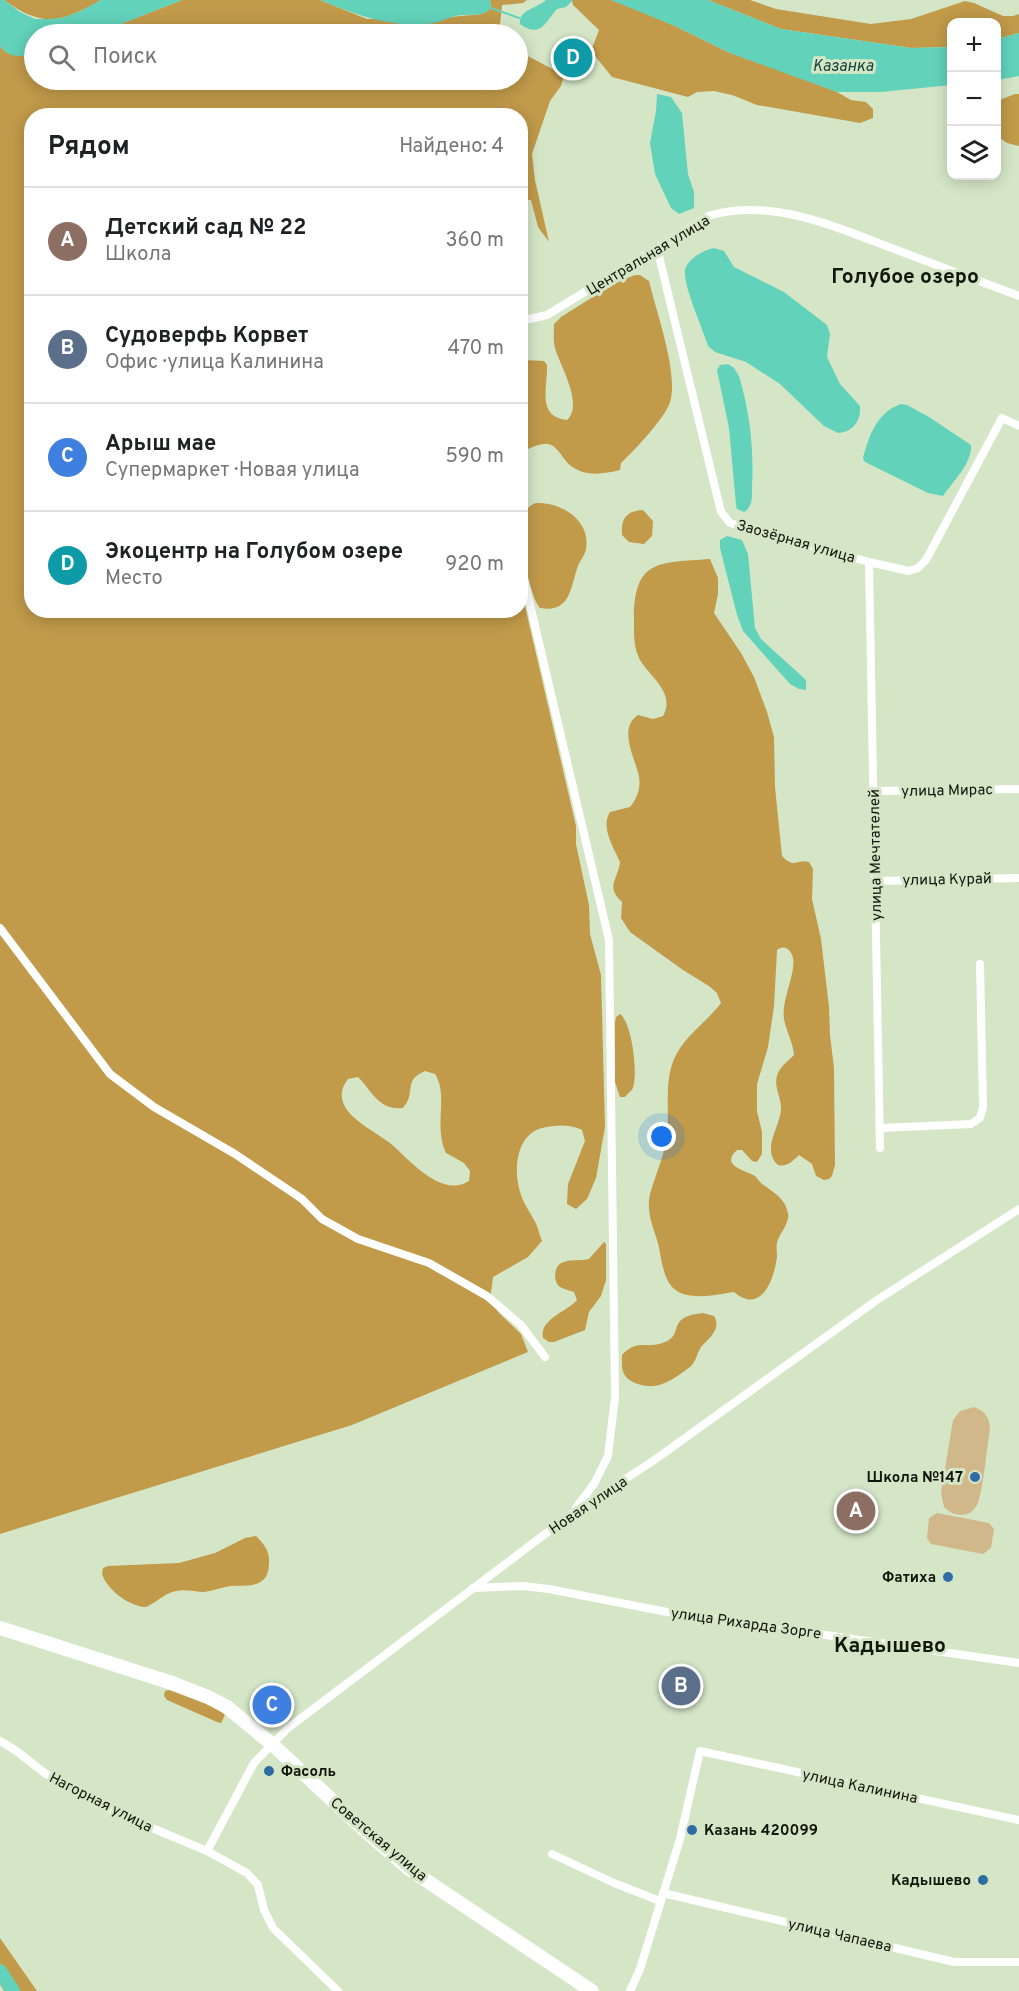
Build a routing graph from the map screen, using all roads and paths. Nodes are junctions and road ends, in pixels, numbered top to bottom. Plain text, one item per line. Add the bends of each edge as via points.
1 (657, 248) junction
2 (1019, 296) edge
3 (528, 319) edge
4 (1019, 426) edge
5 (869, 562) junction
6 (528, 596) edge
7 (1019, 789) edge
8 (874, 791) junction
9 (1019, 878) edge
10 (875, 880) junction
11 (0, 928) edge
12 (980, 964) dead end
13 (880, 1128) junction
14 (880, 1148) dead end
15 (1019, 1209) edge
16 (545, 1358) dead end
17 (573, 1513) junction
18 (473, 1588) junction
19 (0, 1628) edge
20 (1019, 1663) edge
21 (0, 1741) edge
22 (273, 1745) junction
23 (1019, 1820) edge
24 (207, 1851) junction
25 (552, 1854) dead end
26 (662, 1897) junction
27 (1019, 1962) edge
28 (338, 1991) edge
29 (592, 1991) edge
30 (630, 1991) edge

1 - 2 street, Центральная улица via 711,215 735,210 778,211 825,223
1 - 3 street, Центральная улица via 547,315
1 - 5 street, Заозёрная улица via 722,516 734,525
4 - 5 street, Заозёрная улица via 1002,418 922,565 909,571
5 - 8 street, улица Мечтателей
6 - 17 street via 609,940 615,1398 608,1456
7 - 8 street, улица Мирас
8 - 10 street, улица Мечтателей
9 - 10 street, улица Курай
10 - 13 street, улица Мечтателей
11 - 16 street via 110,1074 154,1107 292,1192 322,1219 358,1239 429,1263 487,1296 521,1325
12 - 13 street via 980,1118 971,1124
13 - 14 street, улица Мечтателей
15 - 17 street, Новая улица via 877,1300 653,1461
17 - 18 street, Новая улица
18 - 20 street, улица Рихарда Зорге via 549,1589 668,1612
18 - 22 street, Новая улица via 288,1728
19 - 22 main road, Советская улица via 208,1696
21 - 24 street, Нагорная улица via 46,1774 116,1813
22 - 24 street, Новая улица via 254,1763
22 - 29 main road, Советская улица via 409,1869
23 - 26 street, улица Калинина via 700,1751
24 - 28 street, Нагорная улица via 247,1874 258,1886 273,1928
25 - 26 street, улица Чапаева via 614,1883
26 - 27 street, улица Чапаева via 954,1962
26 - 30 street

